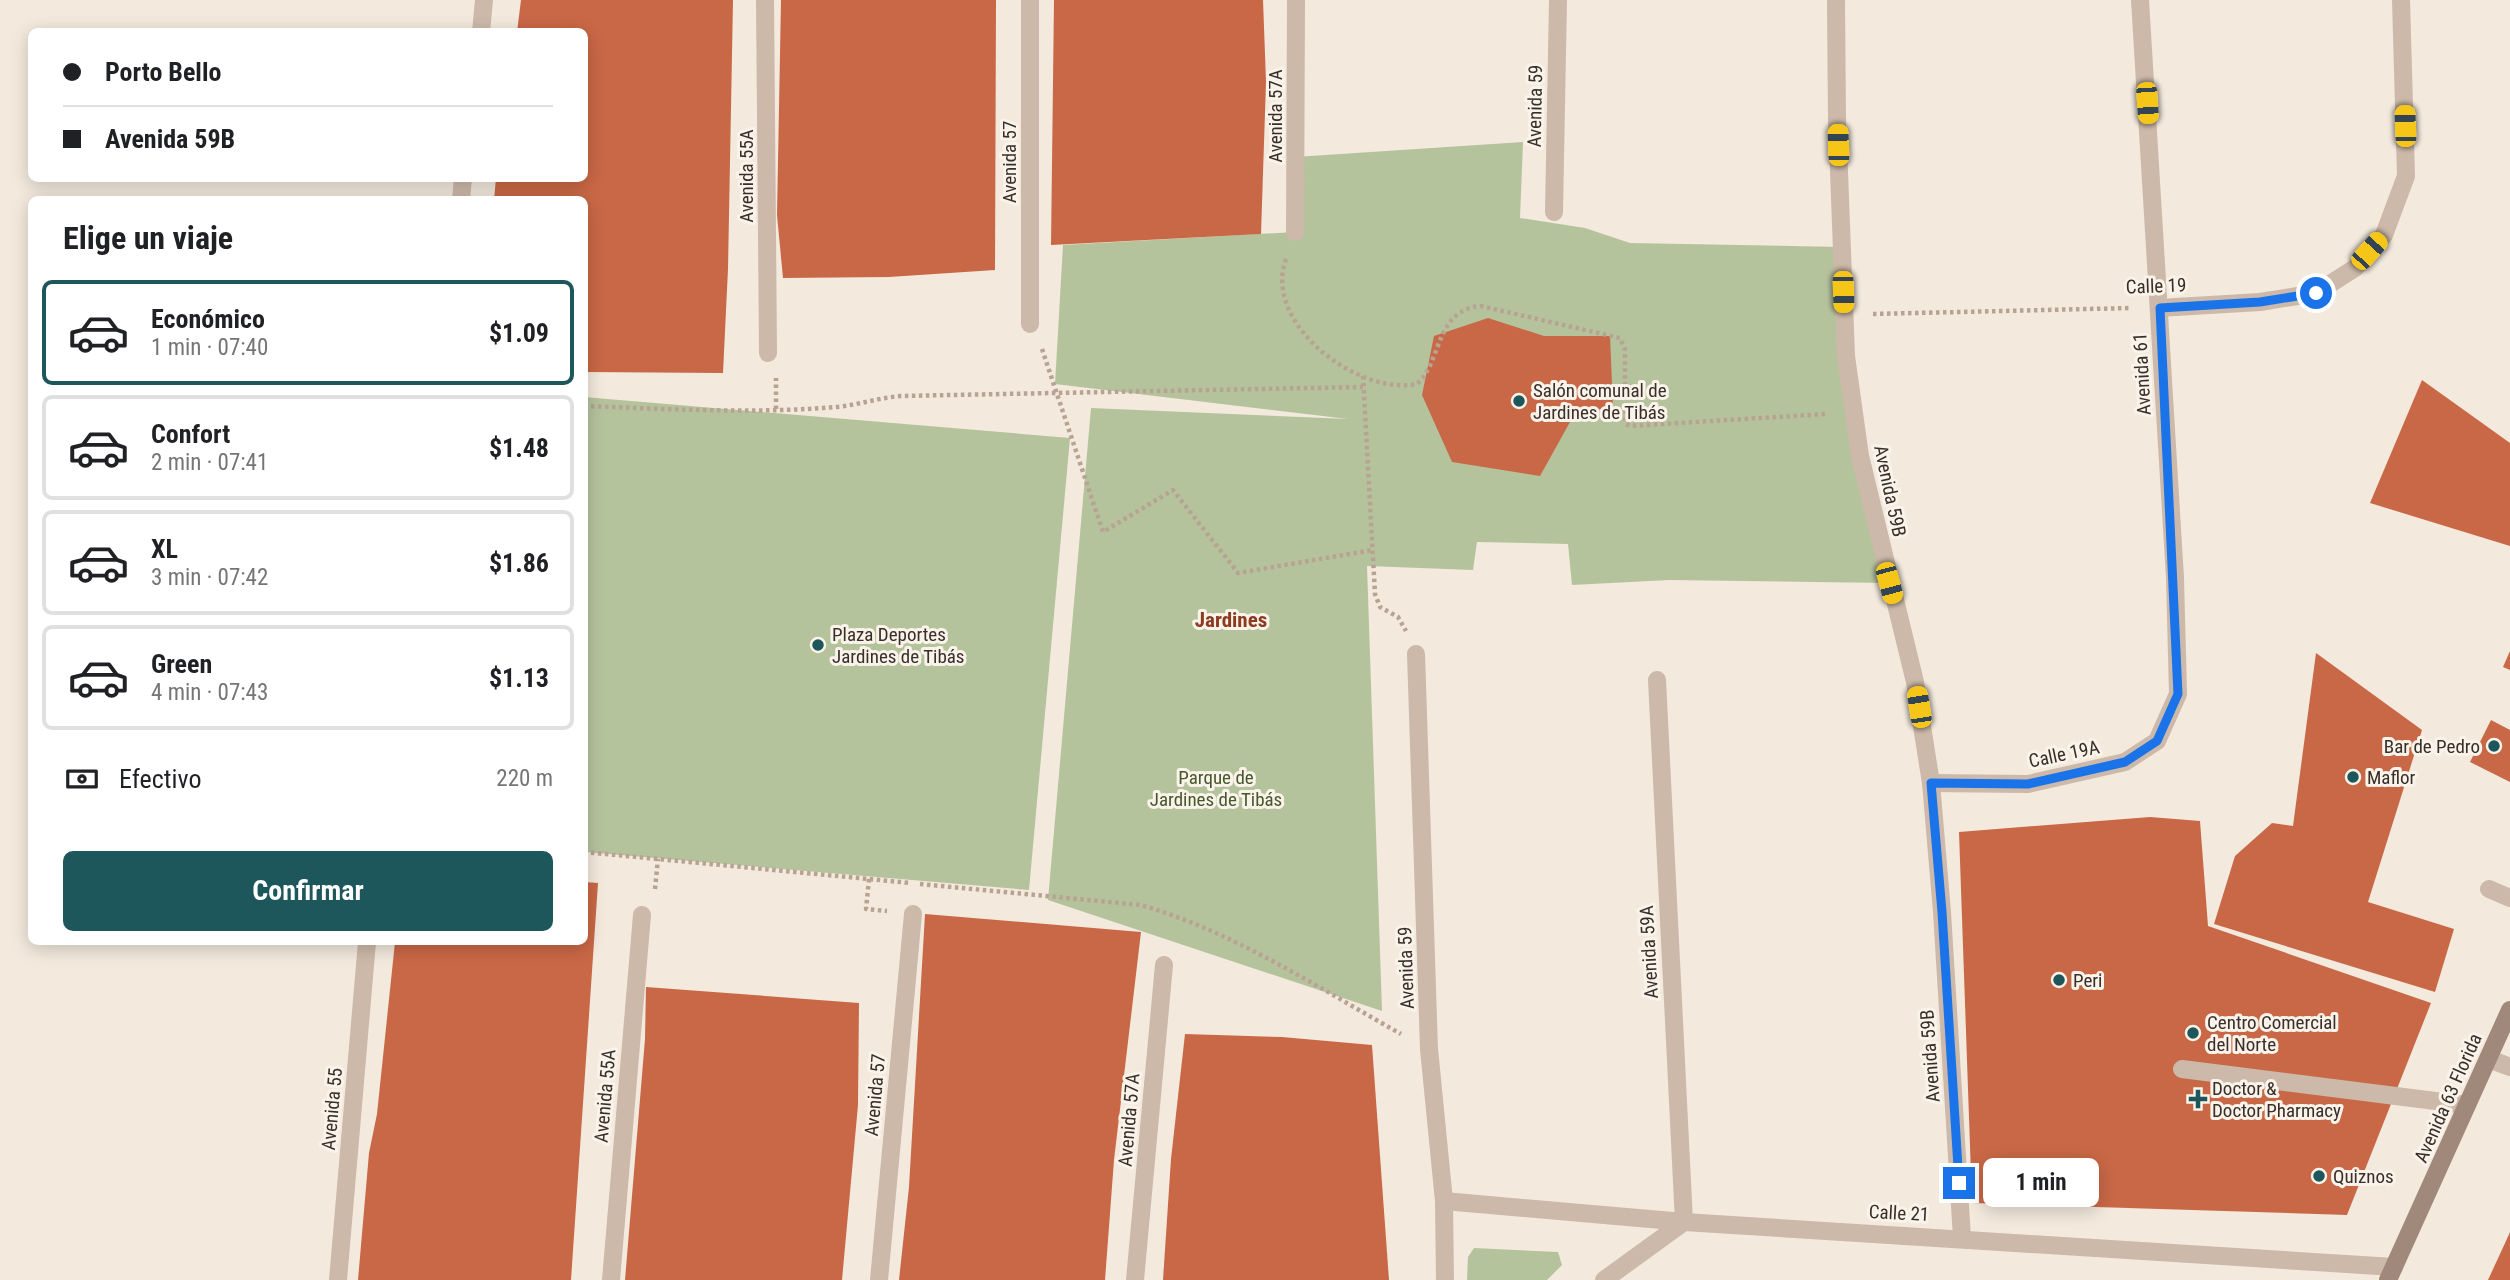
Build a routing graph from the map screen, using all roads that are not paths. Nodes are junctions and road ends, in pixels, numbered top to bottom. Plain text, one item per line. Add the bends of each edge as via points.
1 (484, 0) edge
2 (765, 0) edge
3 (1030, 0) edge
4 (1296, 0) edge
5 (1558, 0) edge
6 (1836, 0) edge
7 (2140, 0) edge
8 (2401, 0) edge
9 (481, 28) edge
10 (1554, 212) dead end
11 (1296, 232) road end
12 (2160, 308) junction
13 (1030, 324) road end
14 (768, 353) dead end
15 (1416, 654) road end
16 (1657, 680) dead end
17 (2157, 741) joint
18 (1931, 783) junction
19 (2489, 889) dead end
20 (2510, 898) edge
21 (913, 914) dead end
22 (642, 915) dead end
23 (367, 945) edge
24 (1164, 965) dead end
25 (2510, 1010) edge
26 (2489, 1059) junction
27 (2510, 1067) edge
28 (2182, 1069) dead end
29 (2468, 1105) junction
30 (1444, 1201) junction
31 (1684, 1222) junction
32 (1962, 1238) junction
33 (2391, 1273) edge
34 (338, 1280) edge
35 (611, 1280) edge
36 (879, 1280) edge
37 (1135, 1280) edge
38 (1445, 1280) edge
39 (1604, 1280) edge

1 - 9 street
2 - 14 street, Avenida 55A
3 - 13 street, Avenida 57
4 - 11 street, Avenida 57A
5 - 10 street, Avenida 59
6 - 18 street, Avenida 59B via 1846,356 1860,456 1915,682
7 - 12 street, Avenida 61
8 - 12 street, Calle 19 via 2406,176 2384,235 2355,268 2316,293 2260,302
12 - 17 street, Avenida 61 via 2178,694
15 - 30 street, Avenida 59 via 1429,1049
16 - 31 street, Avenida 59A
17 - 18 street, Calle 19A via 2125,762 2028,784
18 - 32 street, Avenida 59B
19 - 20 street
21 - 36 street, Avenida 57
22 - 35 street, Avenida 55A
23 - 34 street, Avenida 55
24 - 37 street, Avenida 57A
25 - 26 main road, Avenida 63 Florida
26 - 27 street
26 - 29 main road, Avenida 63 Florida
28 - 29 street
29 - 33 main road, Avenida 63 Florida
30 - 31 street, Calle 21
30 - 38 street, Avenida 59
31 - 32 street, Calle 21
31 - 39 street
32 - 33 street, Calle 21

